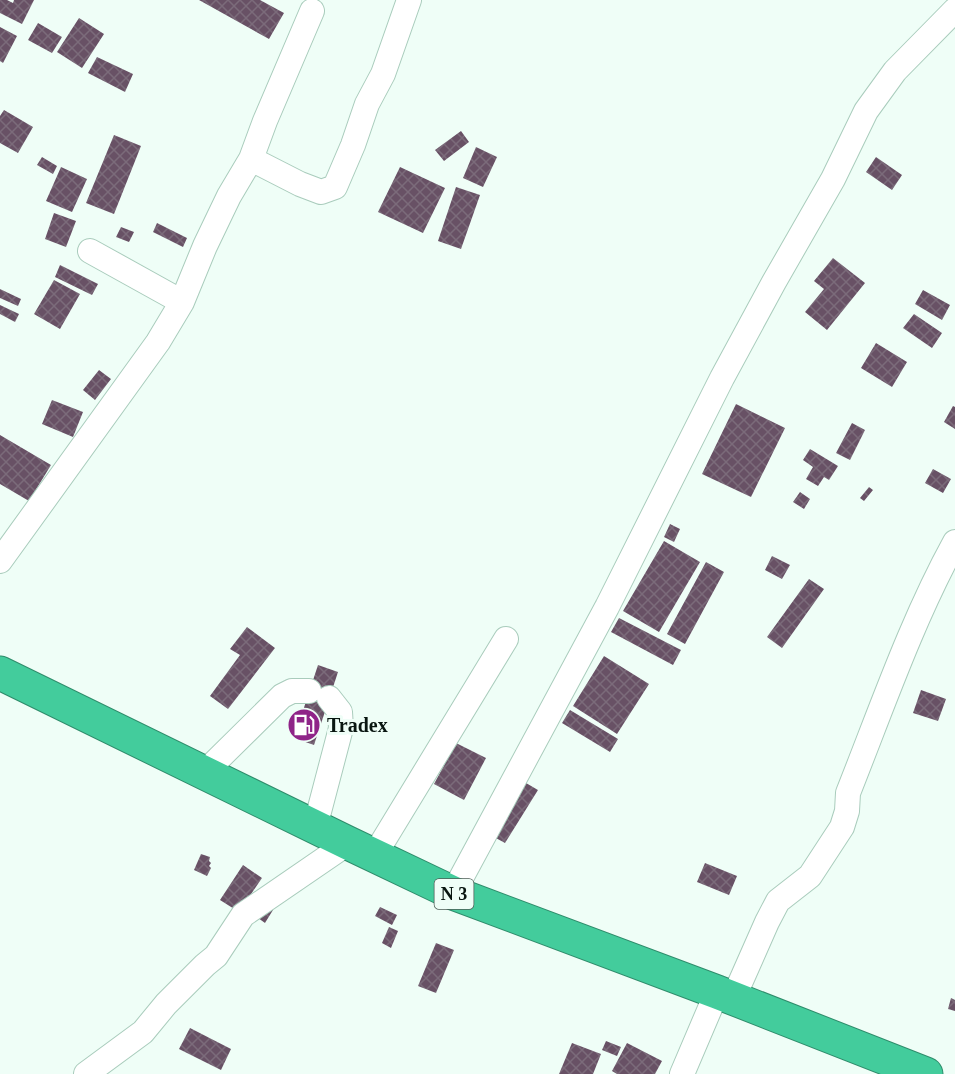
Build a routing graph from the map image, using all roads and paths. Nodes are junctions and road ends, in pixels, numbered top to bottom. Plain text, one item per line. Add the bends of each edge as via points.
1 (410, 0) edge
2 (955, 10) edge
3 (312, 11) dead end
4 (251, 159) junction
5 (90, 251) dead end
6 (182, 302) junction
7 (955, 542) edge
8 (0, 561) edge
9 (506, 639) dead end
10 (0, 673) edge
11 (204, 773) junction
12 (315, 827) junction
13 (361, 850) junction
14 (453, 893) junction
15 (725, 996) junction
16 (86, 1074) edge
17 (682, 1074) edge
18 (926, 1074) edge

1 - 4 street via 335,187 321,192
2 - 14 street via 896,71 866,111
3 - 4 street
4 - 6 street via 210,236
5 - 6 street
6 - 8 street via 158,342
7 - 15 street via 904,652 856,771 842,827 810,876 778,901
9 - 13 street
10 - 11 highway, N 3
11 - 12 highway, N 3
11 - 12 street via 282,696 292,691 319,694 340,712 342,728
12 - 13 highway, N 3
13 - 14 highway, N 3
13 - 16 street via 243,915 216,956 143,1032
14 - 15 highway, N 3
15 - 17 street
15 - 18 highway, N 3

